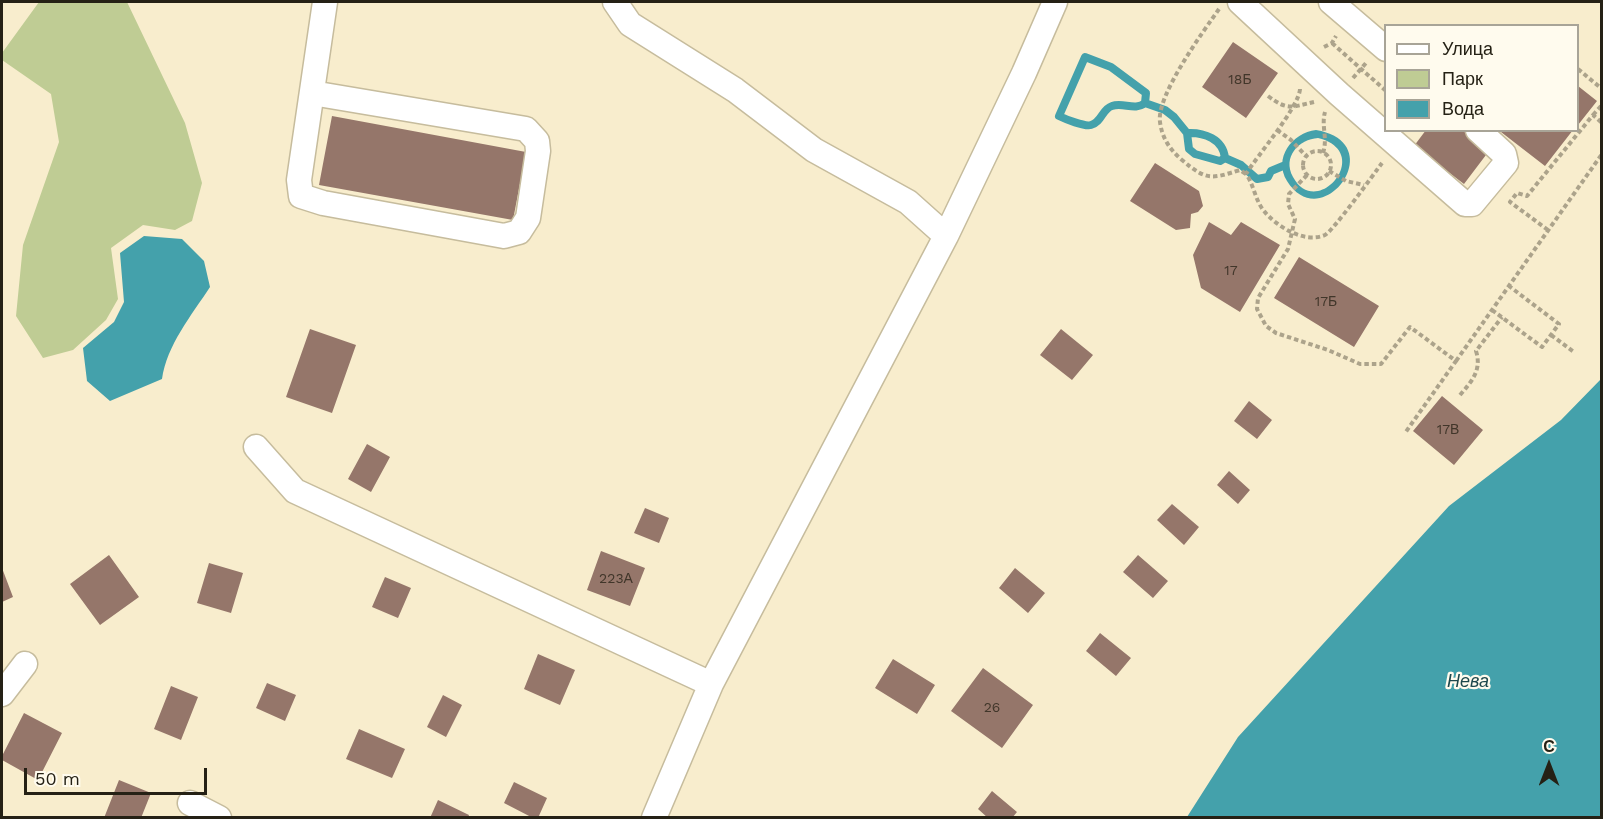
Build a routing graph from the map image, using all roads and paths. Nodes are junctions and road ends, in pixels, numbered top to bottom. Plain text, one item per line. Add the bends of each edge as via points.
1 (325, 2) edge
2 (615, 2) edge
3 (1055, 2) edge
4 (1225, 2) edge
5 (1240, 2) edge
6 (1331, 2) edge
7 (1332, 43) dead end
8 (1384, 47) edge
9 (1579, 70) edge
10 (1384, 89) edge
11 (1602, 89) edge
12 (312, 93) junction
13 (1602, 105) edge
14 (1593, 115) junction
15 (1602, 123) edge
16 (1277, 130) dead end
17 (1325, 131) dead end
18 (1480, 132) edge
19 (1579, 132) edge
20 (1579, 132) edge
21 (1396, 144) junction
22 (1323, 153) junction
23 (1602, 154) edge
24 (1306, 156) junction
25 (1251, 166) dead end
26 (1329, 171) junction
27 (1246, 173) junction
28 (1307, 175) junction
29 (1365, 185) junction
30 (1548, 230) junction
31 (1293, 232) junction
32 (946, 236) junction
33 (1509, 286) junction
34 (1492, 310) junction
35 (1502, 317) junction
36 (1551, 335) junction
37 (1574, 352) dead end
38 (1456, 361) junction
39 (1460, 395) dead end
40 (1405, 433) dead end
41 (256, 447) dead end
42 (25, 664) dead end
43 (711, 684) junction
44 (2, 694) edge
45 (190, 803) dead end
46 (219, 818) edge
47 (654, 818) edge

1 - 12 street
2 - 32 street via 630,24 735,90 814,150 908,202
3 - 32 street
4 - 27 path via 1191,49 1161,105 1159,121 1171,150 1202,175 1215,178 1240,170
5 - 21 street
6 - 8 street
7 - 10 path
9 - 11 path
12 - 12 street via 298,180 301,196 504,236 519,231 528,218 538,151 537,141 526,129
13 - 14 path
14 - 15 path
14 - 20 path
16 - 24 path
17 - 22 path
18 - 21 street via 1504,154 1506,163 1472,204 1465,204
19 - 30 path via 1527,195 1517,194 1510,202
21 - 29 path
22 - 24 path
22 - 26 path via 1330,162
23 - 30 path
24 - 28 path via 1303,165
25 - 27 path
26 - 28 path via 1322,178
26 - 29 path via 1346,181
27 - 31 path via 1263,209 1275,222
28 - 31 path via 1290,194 1288,204 1295,219
29 - 31 path via 1326,235 1314,237
30 - 33 path
31 - 38 path via 1288,249 1258,298 1257,309 1266,326 1360,364 1381,364 1410,327
32 - 43 street
33 - 34 path
33 - 36 path via 1559,324
34 - 35 path
34 - 38 path
35 - 36 path via 1542,347
35 - 39 path via 1476,351 1479,368
36 - 37 path
38 - 40 path
41 - 43 street via 295,491
42 - 44 street
43 - 47 street
45 - 46 street

